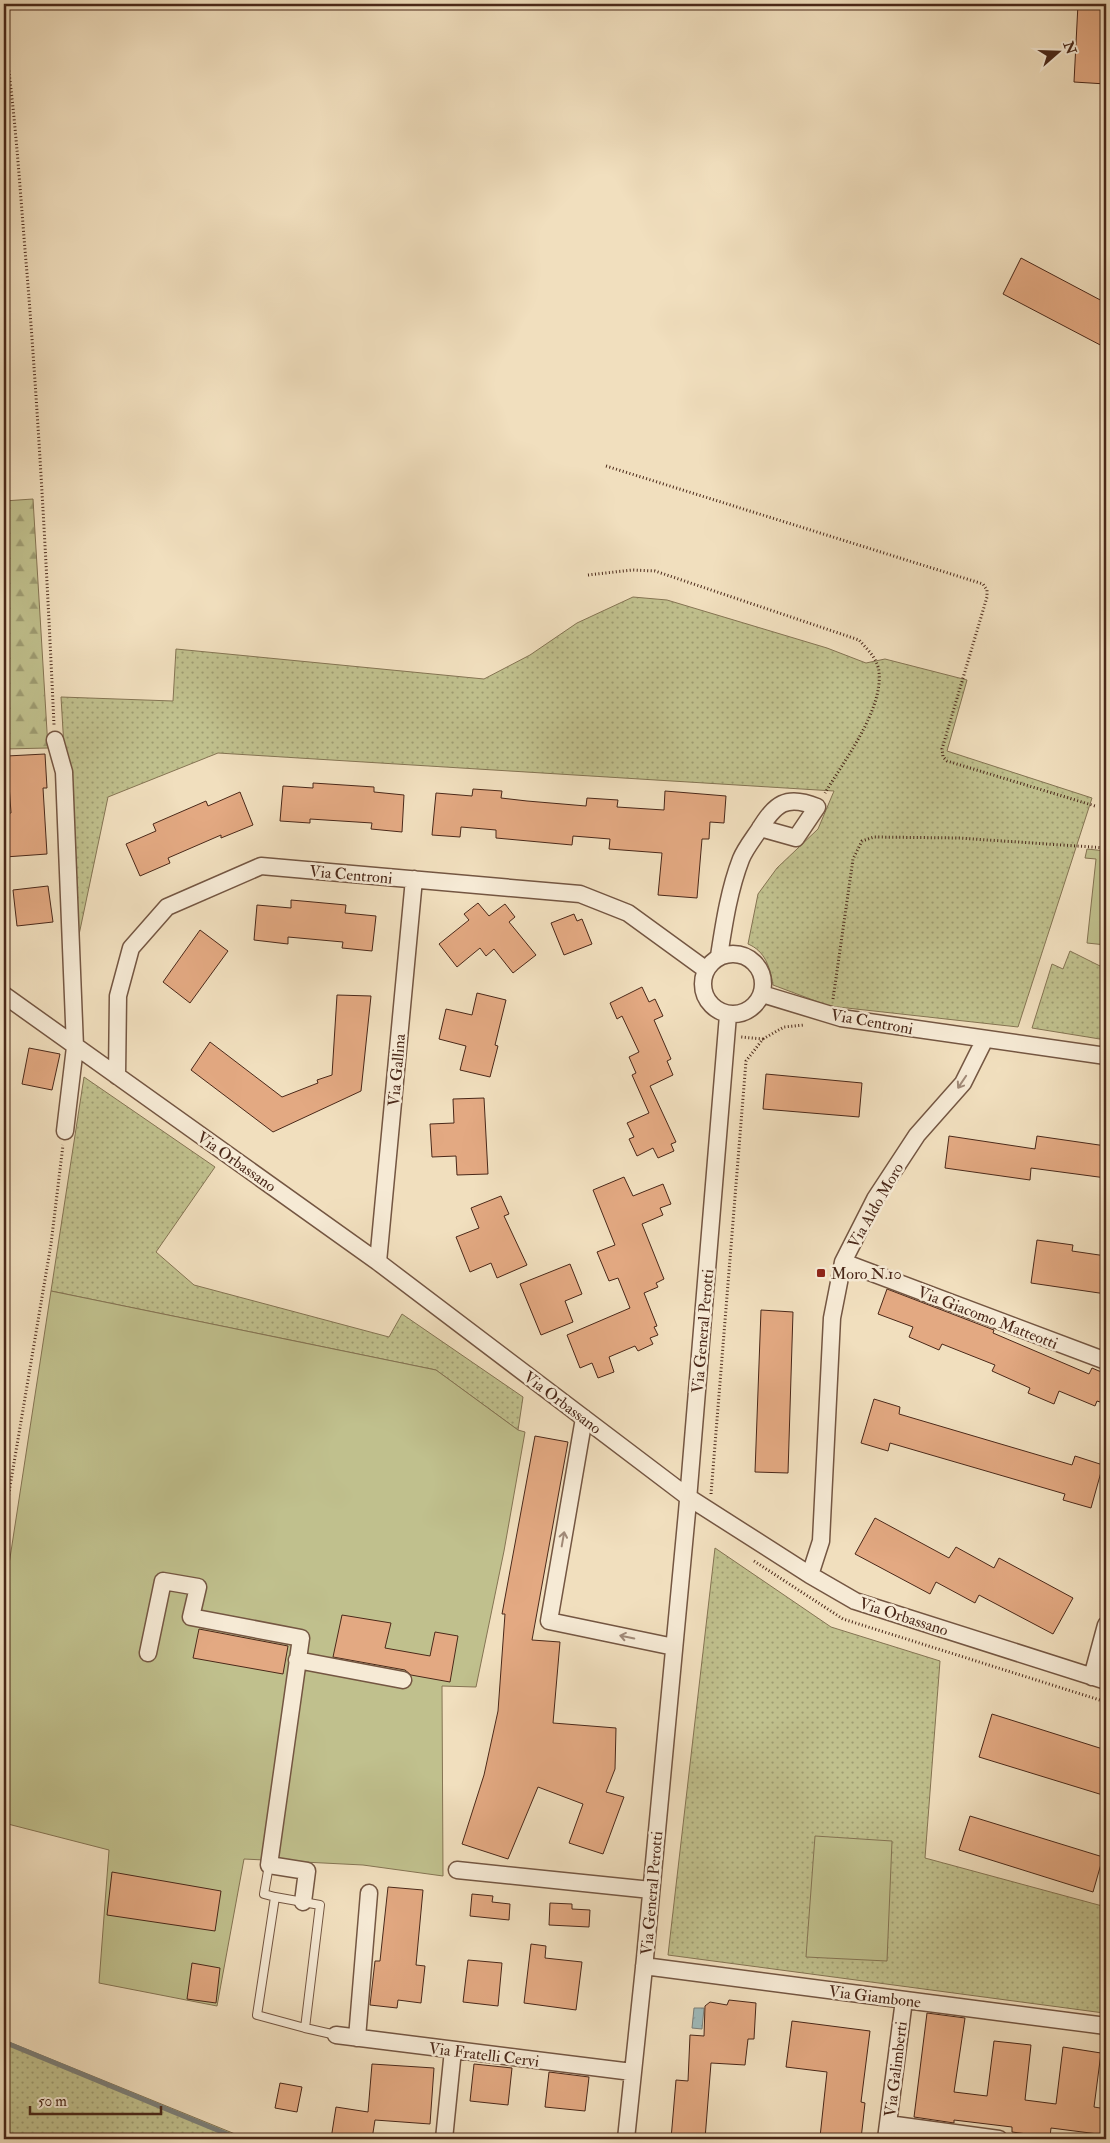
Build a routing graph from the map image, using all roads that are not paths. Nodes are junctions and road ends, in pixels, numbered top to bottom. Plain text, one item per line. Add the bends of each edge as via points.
1 (55, 740) road end
2 (760, 828) junction
3 (414, 879) junction
4 (719, 956) junction
5 (706, 969) junction
6 (762, 994) junction
7 (4, 995) edge
8 (728, 1015) junction
9 (985, 1039) junction
10 (75, 1047) junction
11 (1106, 1056) edge
12 (117, 1076) junction
13 (65, 1130) road end
14 (378, 1262) junction
15 (842, 1262) junction
16 (1106, 1361) edge
17 (584, 1418) junction
18 (688, 1497) junction
19 (810, 1575) junction
20 (1106, 1625) edge
21 (674, 1647) junction
22 (148, 1653) dead end
23 (297, 1660) junction
24 (1099, 1679) edge
25 (403, 1680) dead end
26 (269, 1865) junction
27 (457, 1870) dead end
28 (651, 1890) junction
29 (369, 1893) dead end
30 (275, 1898) junction
31 (303, 1902) junction
32 (644, 1966) junction
33 (904, 2000) junction
34 (1106, 2026) edge
35 (305, 2028) junction
36 (336, 2035) joint
37 (357, 2038) junction
38 (453, 2050) junction
39 (632, 2072) junction
40 (887, 2131) edge
41 (444, 2139) edge
42 (626, 2139) edge
43 (999, 2139) edge

1 - 10 street via 64,772
2 - 2 street via 796,838 817,807 803,801 782,803 769,813
2 - 4 street via 741,858
3 - 5 street, Via Centroni via 580,894 628,913
3 - 12 street, Via Centroni via 261,866 167,907 130,948 118,996
3 - 14 street, Via Gallina
4 - 5 street
4 - 6 street via 746,956 762,974
5 - 8 street via 703,992 709,1004
6 - 8 street via 757,1004 747,1012
6 - 9 street, Via Centroni via 831,1015
7 - 10 street, Via Orbassano
8 - 18 street, Via General Perotti
9 - 11 street
9 -> 15 street, Via Aldo Moro via 963,1083 917,1135 875,1199
10 - 12 street, Via Orbassano
10 - 13 street
12 - 14 street, Via Orbassano
14 - 17 street, Via Orbassano
15 - 16 street, Via Giacomo Matteotti
15 - 19 street, Via Aldo Moro via 832,1318 821,1541
17 - 18 street, Via Orbassano
21 -> 17 street via 548,1621
18 - 19 street, Via Orbassano
18 - 21 street, Via General Perotti
19 - 24 street, Via Orbassano via 855,1601
20 - 24 street, Via Orbassano
21 - 28 street, Via General Perotti
22 - 23 street via 163,1581 198,1587 191,1617 301,1638
23 - 25 street
23 - 26 street
26 - 30 lane via 264,1894
26 - 31 street via 307,1871
27 - 28 street
28 - 32 street, Via General Perotti
29 - 37 street
30 - 31 lane
30 - 35 lane via 257,2015
31 - 35 lane via 320,1905
32 - 33 street, Via Giambone
32 - 39 street, Via General Perotti
33 - 34 street, Via Giambone
33 - 40 street, Via Galimberti
35 - 36 lane
36 - 37 street, Via Fratelli Cervi
37 - 38 street, Via Fratelli Cervi
38 - 39 street, Via Fratelli Cervi
38 - 41 street
39 - 42 street, Via General Perotti
40 - 43 street

